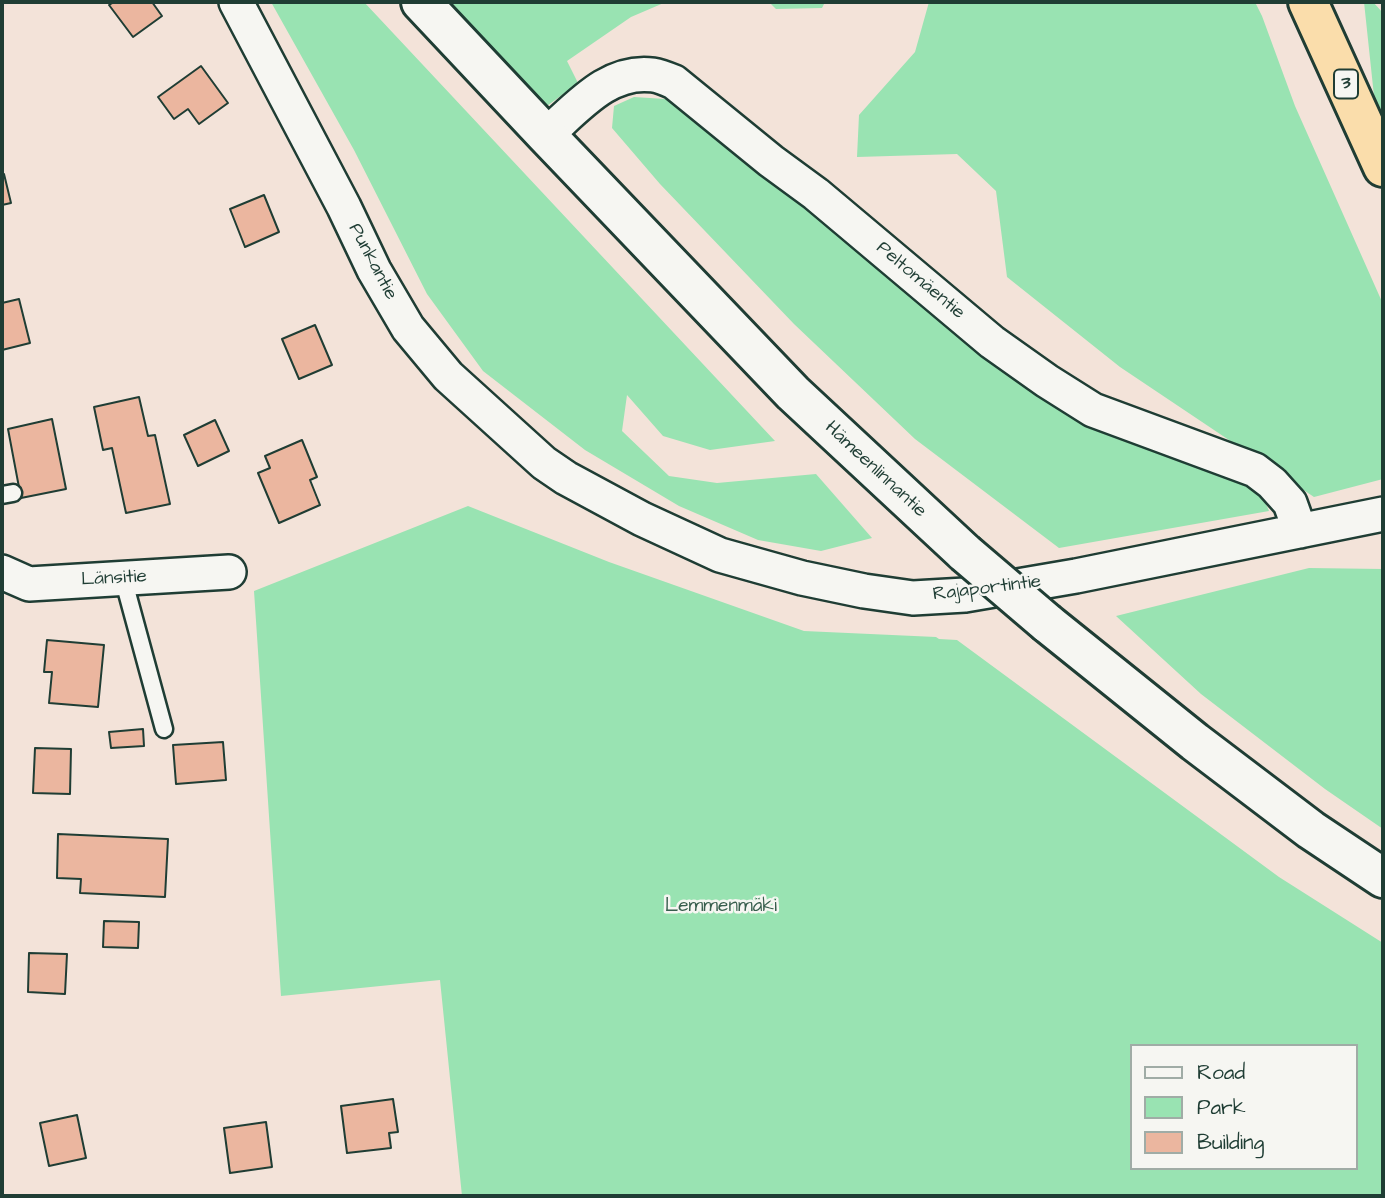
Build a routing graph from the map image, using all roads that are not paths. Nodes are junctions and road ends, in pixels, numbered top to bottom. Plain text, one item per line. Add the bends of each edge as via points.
1 (236, 2) edge
2 (421, 2) edge
3 (1308, 2) edge
4 (546, 135) junction
5 (1383, 167) edge
6 (566, 478) joint
7 (1383, 514) edge
8 (1300, 531) junction
9 (2, 572) edge
10 (229, 572) dead end
11 (123, 578) junction
12 (164, 729) dead end
13 (1383, 878) edge

1 - 6 street, Punkantie via 408,328 448,376
2 - 4 main road, Hämeenlinnantie
3 - 5 highway, 3
4 - 8 street, Peltomäentie via 599,88 618,78 656,75 674,82 992,342 1093,410 1255,470 1290,503
4 - 13 main road, Hämeenlinnantie, bridge via 793,393 965,553 1195,742
6 - 8 street, Rajaportintie via 720,555 802,578 913,598 965,595 1076,576
7 - 8 street, Rajaportintie
9 - 11 street, Länsitie via 29,584
10 - 11 street, Länsitie
11 - 12 lane

